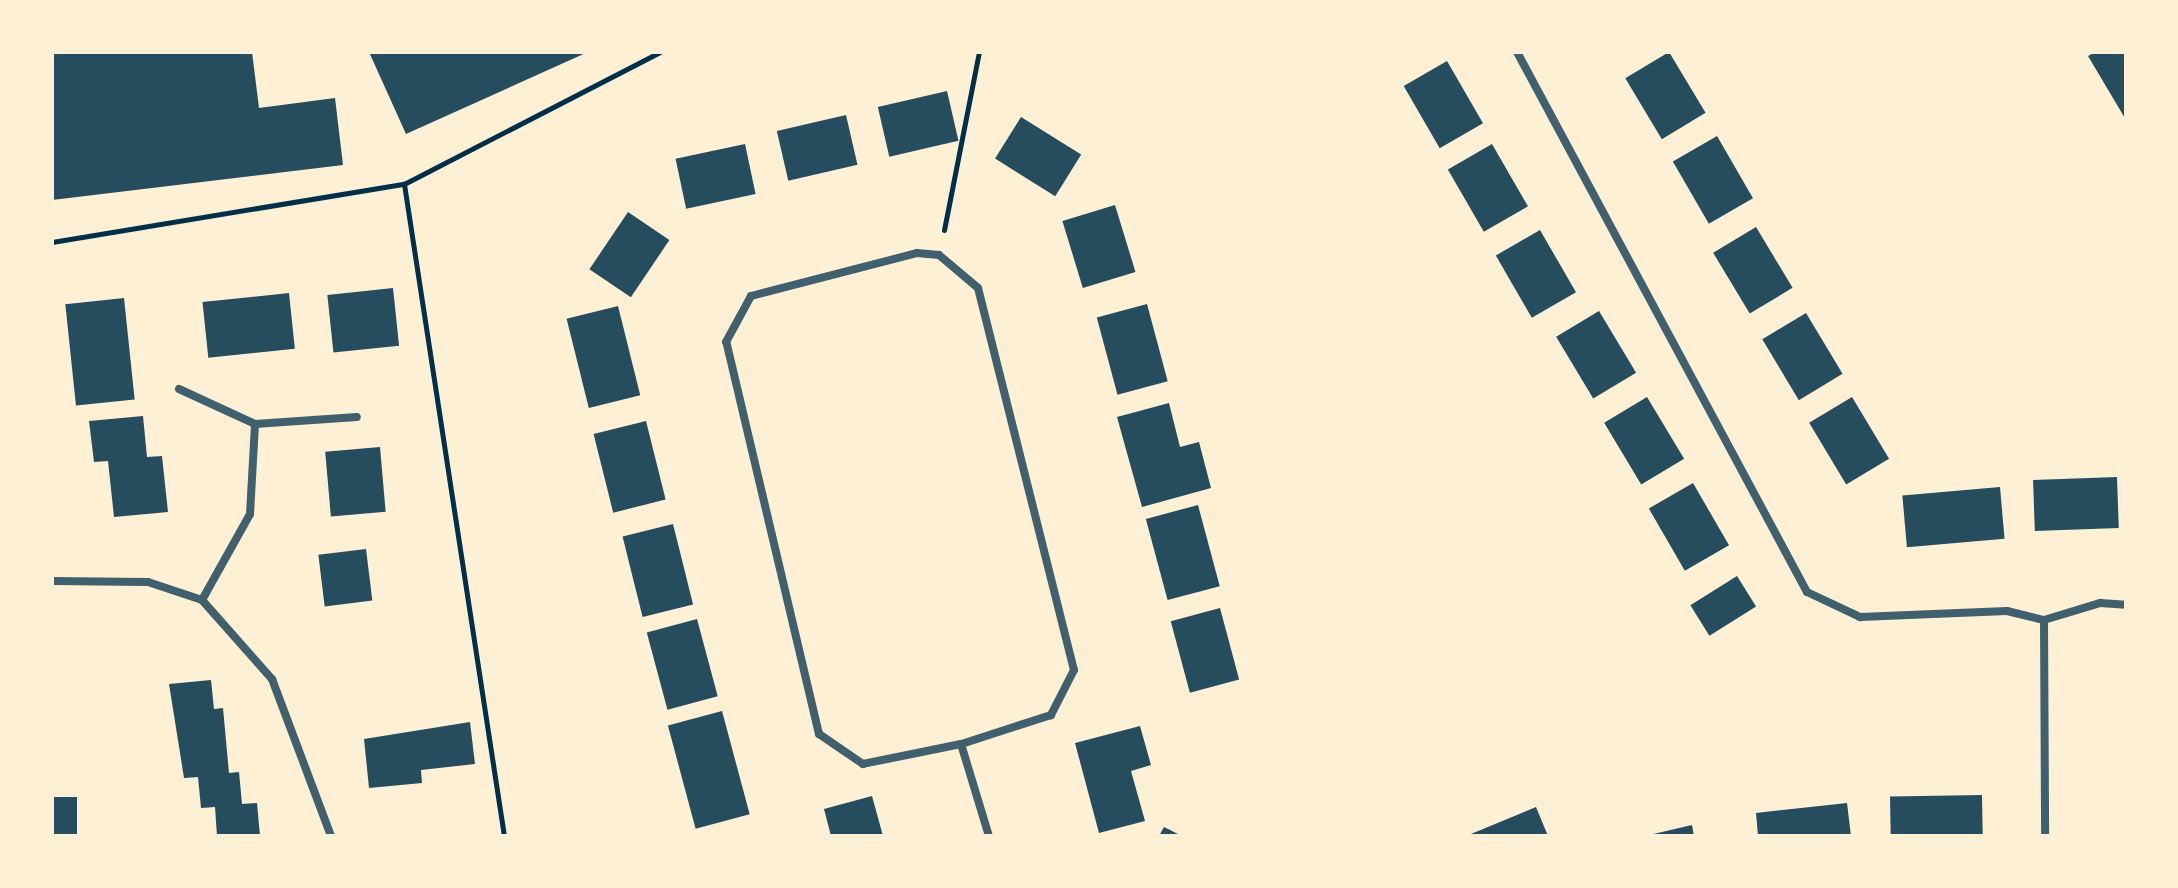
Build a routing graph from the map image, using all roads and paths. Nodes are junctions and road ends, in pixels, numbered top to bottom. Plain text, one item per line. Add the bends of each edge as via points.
1 (660, 52) edge
2 (979, 52) edge
3 (1517, 52) edge
4 (404, 184) junction
5 (52, 242) edge
6 (939, 255) junction
7 (179, 389) dead end
8 (357, 417) dead end
9 (255, 424) junction
10 (52, 581) edge
11 (202, 600) junction
12 (2126, 605) edge
13 (2044, 620) junction
14 (961, 744) junction
15 (331, 836) edge
16 (504, 836) edge
17 (989, 836) edge
18 (2045, 836) edge

1 - 4 path
2 - 6 path
3 - 13 street via 1807,592 1860,617 2007,611
4 - 5 path
4 - 16 path
6 - 14 street via 978,288 1074,670 1051,715
6 - 14 street via 917,253 751,296 726,342 819,734 863,764
7 - 9 street
8 - 9 street
9 - 11 street via 250,514
10 - 11 street via 148,582
11 - 15 street via 272,679
12 - 13 street via 2100,603
13 - 18 street
14 - 17 street

